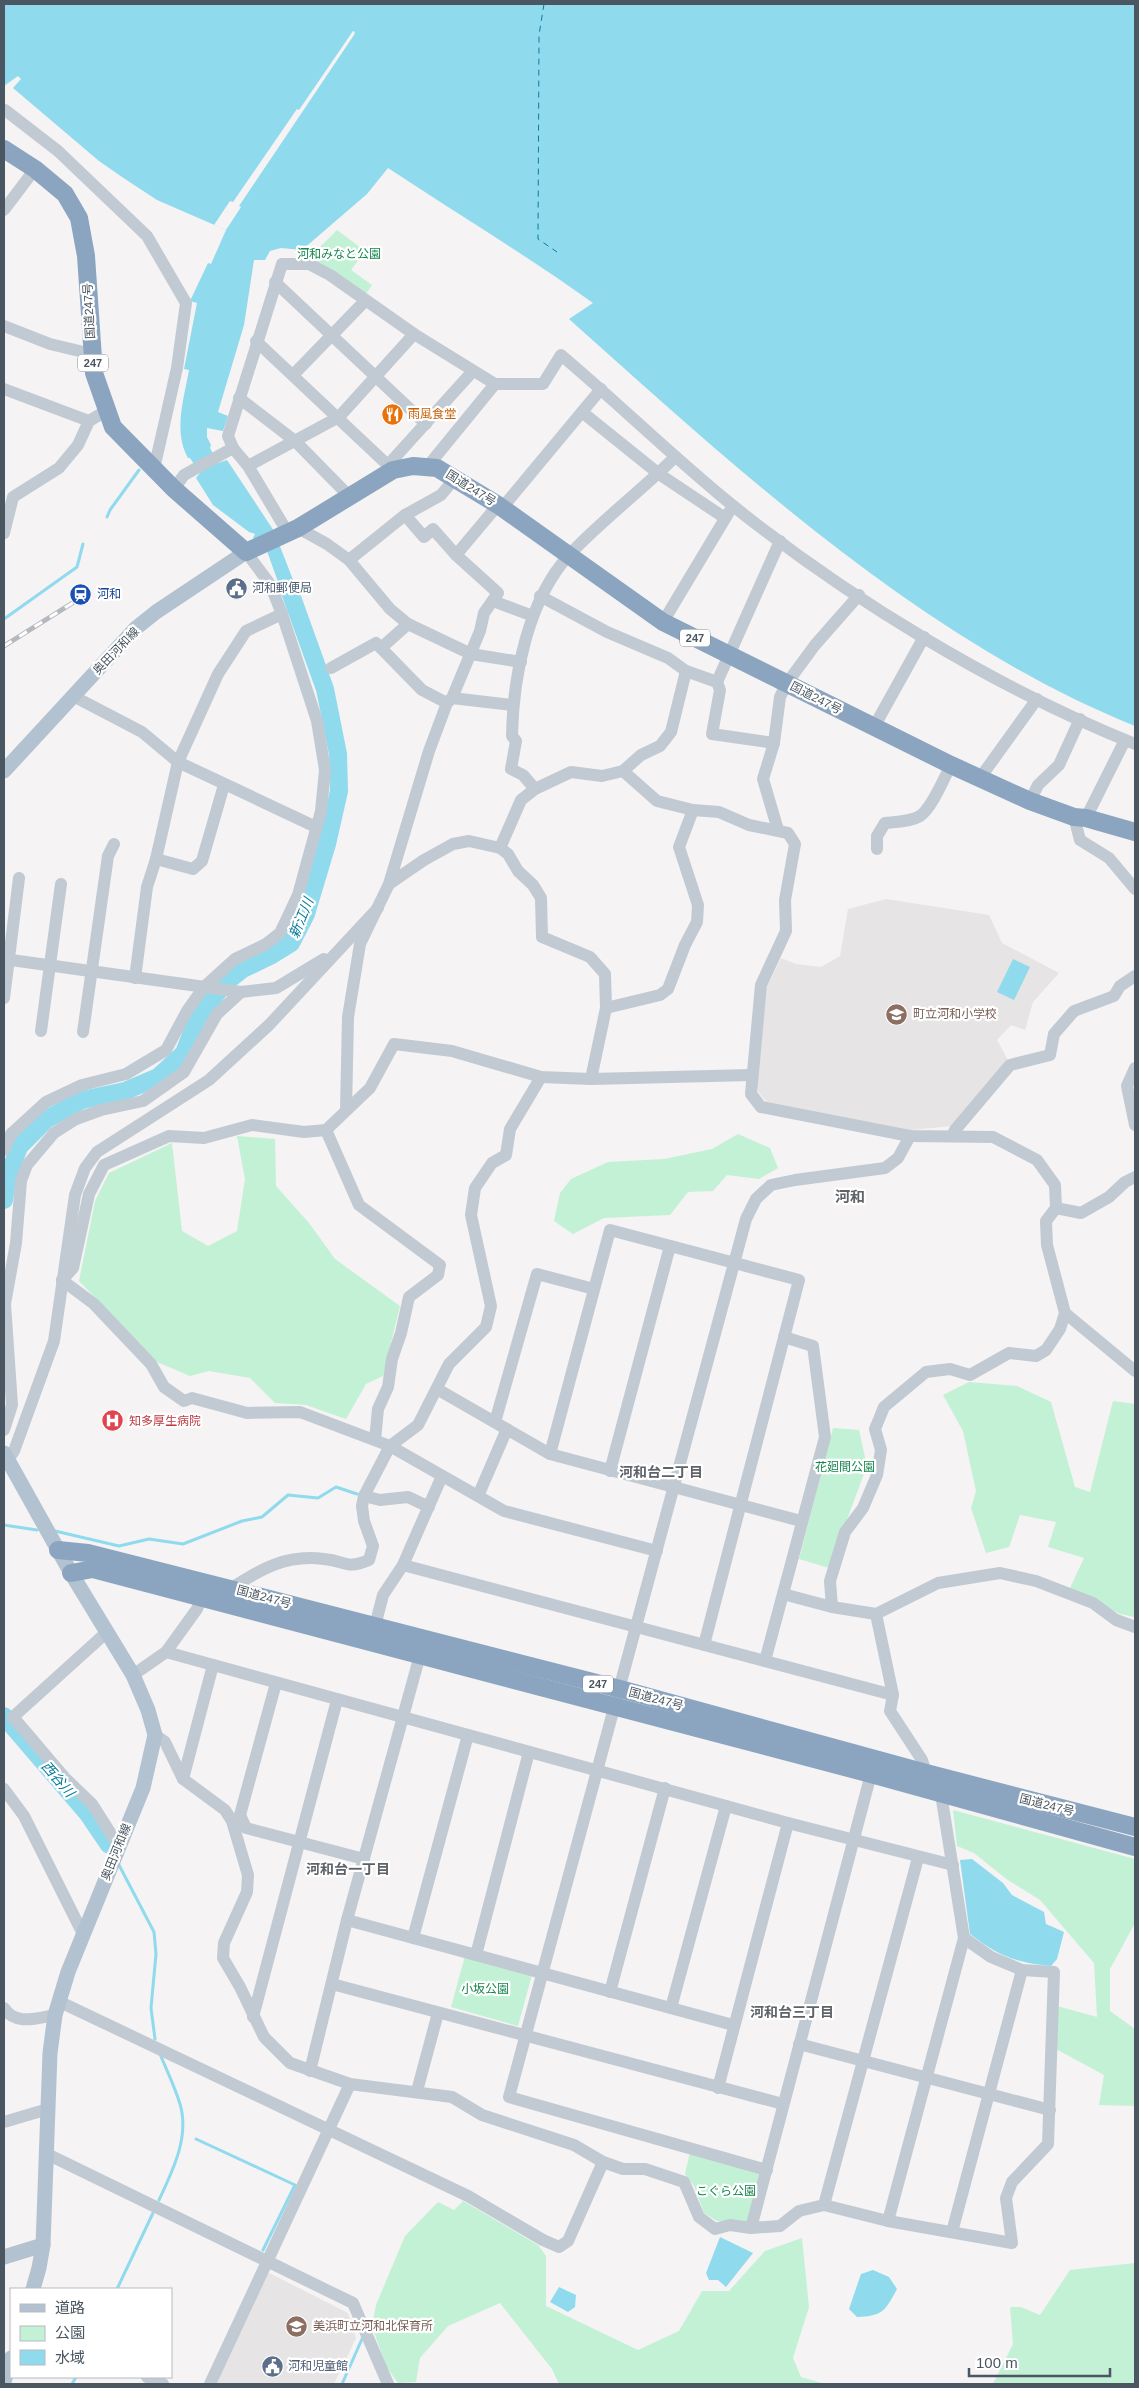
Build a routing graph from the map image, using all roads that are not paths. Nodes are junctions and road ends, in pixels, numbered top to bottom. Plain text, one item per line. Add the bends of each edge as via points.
1 (5, 110) dead end
2 (4, 149) edge
3 (35, 169) junction
4 (4, 210) edge
5 (275, 282) junction
6 (365, 301) junction
7 (5, 330) edge
8 (414, 334) junction
9 (331, 336) junction
10 (256, 340) junction
11 (92, 354) junction
12 (474, 371) junction
13 (294, 374) junction
14 (375, 377) junction
15 (495, 384) junction
16 (601, 389) junction
17 (4, 390) edge
18 (239, 398) junction
19 (106, 411) junction
20 (582, 412) junction
21 (339, 417) junction
22 (89, 421) junction
23 (426, 424) junction
24 (295, 441) junction
25 (228, 452) junction
26 (675, 457) junction
27 (248, 466) junction
28 (428, 466) junction
29 (391, 468) junction
30 (154, 470) junction
31 (659, 474) junction
32 (456, 477) junction
33 (179, 482) junction
34 (8, 493) edge
35 (349, 496) junction
36 (732, 505) junction
37 (500, 506) junction
38 (405, 516) junction
39 (725, 518) junction
40 (290, 532) junction
41 (4, 533) edge
42 (780, 542) junction
43 (250, 549) junction
44 (456, 555) junction
45 (569, 556) junction
46 (348, 560) junction
47 (859, 595) junction
48 (540, 596) junction
49 (493, 601) junction
50 (282, 614) junction
51 (533, 616) junction
52 (664, 622) junction
53 (408, 624) junction
54 (924, 637) junction
55 (381, 648) junction
56 (470, 654) junction
57 (729, 655) junction
58 (521, 662) junction
59 (332, 668) dead end
60 (686, 671) junction
61 (717, 682) junction
62 (787, 683) junction
63 (73, 696) junction
64 (1037, 699) junction
65 (450, 701) junction
66 (512, 705) junction
67 (1080, 719) junction
68 (874, 727) junction
69 (1130, 742) edge
70 (774, 743) junction
71 (178, 762) junction
72 (951, 764) junction
73 (4, 771) edge
74 (623, 771) junction
75 (980, 778) junction
76 (224, 784) junction
77 (536, 789) junction
78 (1030, 801) junction
79 (693, 810) junction
80 (1080, 818) junction
81 (316, 827) junction
82 (778, 830) junction
83 (1135, 832) edge
84 (114, 844) dead end
85 (500, 848) junction
86 (877, 849) dead end
87 (156, 858) junction
88 (19, 878) dead end
89 (61, 884) dead end
90 (389, 884) junction
91 (1135, 889) edge
92 (378, 908) junction
93 (335, 952) junction
94 (6, 959) edge
95 (51, 966) junction
96 (92, 972) junction
97 (1135, 976) edge
98 (135, 978) junction
99 (204, 987) junction
100 (236, 992) junction
101 (4, 998) edge
102 (606, 1008) junction
103 (41, 1031) dead end
104 (83, 1032) dead end
105 (1135, 1068) edge
106 (751, 1075) junction
107 (542, 1077) junction
108 (591, 1079) junction
109 (346, 1110) junction
110 (1135, 1125) edge
111 (326, 1130) junction
112 (910, 1136) junction
113 (952, 1136) junction
114 (4, 1150) edge
115 (1135, 1178) edge
116 (1056, 1208) junction
117 (670, 1246) junction
118 (734, 1262) junction
119 (62, 1280) junction
120 (594, 1289) junction
121 (1065, 1313) junction
122 (784, 1337) junction
123 (1135, 1372) edge
124 (437, 1389) junction
125 (495, 1422) junction
126 (507, 1429) junction
127 (4, 1430) edge
128 (375, 1440) junction
129 (390, 1446) junction
130 (550, 1454) junction
131 (6, 1456) edge
132 (610, 1471) junction
133 (442, 1476) junction
134 (674, 1488) junction
135 (364, 1496) junction
136 (478, 1496) junction
137 (740, 1505) junction
138 (429, 1507) junction
139 (801, 1521) junction
140 (58, 1550) junction
141 (657, 1551) junction
142 (404, 1565) junction
143 (71, 1573) junction
144 (230, 1589) junction
145 (783, 1594) junction
146 (201, 1598) junction
147 (832, 1607) junction
148 (876, 1614) junction
149 (375, 1626) junction
150 (637, 1626) junction
151 (1135, 1626) edge
152 (107, 1632) junction
153 (704, 1645) junction
154 (166, 1652) junction
155 (420, 1654) junction
156 (765, 1661) junction
157 (213, 1665) junction
158 (133, 1675) junction
159 (276, 1683) junction
160 (620, 1689) junction
161 (893, 1695) junction
162 (337, 1700) junction
163 (615, 1707) junction
164 (403, 1718) junction
165 (155, 1735) junction
166 (468, 1735) junction
167 (530, 1752) junction
168 (598, 1770) junction
169 (871, 1774) junction
170 (926, 1774) junction
171 (183, 1779) junction
172 (665, 1788) junction
173 (4, 1789) edge
174 (941, 1794) junction
175 (726, 1806) junction
176 (788, 1823) junction
177 (1135, 1827) edge
178 (854, 1840) junction
179 (299, 1842) junction
180 (118, 1845) junction
181 (1135, 1847) edge
182 (918, 1858) junction
183 (364, 1859) junction
184 (953, 1865) junction
185 (347, 1920) junction
186 (83, 1934) junction
187 (413, 1938) junction
188 (964, 1938) junction
189 (476, 1955) junction
190 (1022, 1970) junction
191 (544, 1974) junction
192 (332, 1984) junction
193 (610, 1992) junction
194 (4, 2008) edge
195 (57, 2008) junction
196 (672, 2008) junction
197 (438, 2013) junction
198 (253, 2017) junction
199 (733, 2025) junction
200 (526, 2036) junction
201 (799, 2044) junction
202 (864, 2062) junction
203 (310, 2072) junction
204 (926, 2078) junction
205 (350, 2084) junction
206 (718, 2088) junction
207 (417, 2091) junction
208 (989, 2094) junction
209 (783, 2104) junction
210 (48, 2109) junction
211 (1050, 2110) junction
212 (4, 2122) edge
213 (328, 2131) junction
214 (47, 2154) junction
215 (603, 2162) junction
216 (767, 2170) junction
217 (824, 2206) junction
218 (888, 2222) junction
219 (751, 2228) junction
220 (952, 2232) junction
221 (43, 2245) junction
222 (7, 2256) edge
223 (266, 2261) junction
224 (33, 2288) edge
225 (10, 2361) edge
226 (148, 2378) edge
227 (4, 2382) edge
228 (163, 2384) edge
229 (210, 2384) edge
230 (388, 2384) edge

1 - 30 street via 58,151 147,236 186,303 177,368
2 - 3 highway, 国道247号 / 247
3 - 4 street
3 - 11 highway, 国道247号 / 247 via 65,194 79,218 86,256
5 - 6 street via 282,264 308,264 330,275
5 - 9 street
5 - 10 street
6 - 8 street
6 - 9 street
7 - 11 street
8 - 12 street
8 - 14 street
9 - 13 street
9 - 14 street
10 - 13 street
10 - 18 street
11 - 19 highway, 国道247号 / 247 via 94,373
12 - 15 street
12 - 23 street
13 - 21 street
14 - 21 street
14 - 23 street
15 - 16 street via 543,384 561,355
15 - 28 street
16 - 20 street
16 - 26 street
17 - 22 street
18 - 24 street
18 - 25 street via 228,436
19 - 22 street
19 - 30 highway, 国道247号 / 247 via 116,432
20 - 31 street
20 - 37 street
21 - 24 street
21 - 29 street
22 - 34 street via 78,445 59,468
23 - 29 street
24 - 27 street
24 - 35 street
25 - 27 street
25 - 33 street
26 - 31 street
26 - 36 street
27 - 40 street
28 - 29 highway, 国道247号 / 247
28 - 32 highway, 国道247号 / 247
29 - 35 highway, 国道247号 / 247
30 - 33 highway, 国道247号 / 247
31 - 39 street
31 - 45 street
32 - 37 highway, 国道247号 / 247
32 - 38 street via 441,495
33 - 43 highway, 国道247号 / 247
34 - 41 street
35 - 40 highway, 国道247号 / 247
36 - 39 street
36 - 42 street
37 - 44 street
37 - 45 highway, 国道247号 / 247
38 - 44 street via 424,537 433,530
38 - 46 street
39 - 52 street
40 - 43 highway, 国道247号 / 247
40 - 46 street via 327,544
42 - 47 street
42 - 57 street
43 - 50 street
43 - 63 main road, 奥田河和線 via 143,623
44 - 49 street via 498,593
45 - 48 street
45 - 52 highway, 国道247号 / 247
46 - 53 street via 390,609
47 - 54 street
47 - 62 street
48 - 51 street
48 - 60 street via 607,632 668,658
49 - 51 street
49 - 56 street via 484,613
50 - 71 street via 246,630 218,674
50 - 81 street via 317,721 325,770
51 - 58 street
52 - 57 highway, 国道247号 / 247
53 - 55 street
53 - 56 street
54 - 64 street
54 - 68 street
55 - 59 street via 376,643
55 - 65 street via 422,690
56 - 58 street
56 - 65 street
57 - 61 street
57 - 62 highway, 国道247号 / 247
58 - 66 street
60 - 61 street
60 - 74 street via 671,732 660,746 641,755
61 - 70 street via 720,690 712,734
62 - 68 highway, 国道247号 / 247
62 - 70 street via 780,697
63 - 71 street via 142,732
63 - 73 main road, 奥田河和線
64 - 67 street
64 - 75 street
65 - 66 street
65 - 90 street via 429,751
66 - 77 street via 512,736 516,741 511,769 523,775
67 - 69 street
67 - 78 street via 1059,765 1038,785
68 - 72 highway, 国道247号 / 247
69 - 80 street
70 - 82 street via 763,779
71 - 76 street
71 - 87 street
72 - 75 highway, 国道247号 / 247
72 - 86 street via 921,816 884,823 877,836
74 - 77 street via 602,776 571,772
74 - 79 street via 658,801
75 - 78 highway, 国道247号 / 247
76 - 81 street
76 - 87 street via 202,862 193,869
77 - 85 street via 521,800
78 - 80 highway, 国道247号 / 247
79 - 82 street via 719,812 749,824
79 - 102 street via 679,847 698,905 697,922 668,989 660,995
80 - 83 highway, 国道247号 / 247
80 - 91 street via 1080,840 1109,858
81 - 99 street via 298,895 280,933 266,944 235,959
82 - 106 street via 788,833 795,844 785,900 786,931 761,985
84 - 96 street via 108,856
85 - 90 street via 469,841 453,844
85 - 102 street via 541,898 542,937 590,957 605,974
87 - 98 street via 147,886
88 - 94 street
89 - 95 street
90 - 92 street
92 - 93 street
92 - 109 street via 360,944 348,1017
93 - 100 street via 276,988
93 - 119 street via 269,1025 208,1080 97,1152 84,1168 75,1195
94 - 95 street
94 - 101 street
95 - 96 street
95 - 103 street
96 - 98 street
96 - 104 street
97 - 113 street via 1120,986 1114,996 1074,1011 1054,1034 1050,1054 1010,1065
98 - 99 street
99 - 100 street
99 - 114 street via 186,1011 166,1050 126,1074 82,1085 46,1102 11,1134
100 - 127 street via 217,1014 184,1072 143,1101 101,1110 54,1133 27,1165 21,1182 16,1243 5,1304 12,1405
102 - 108 street
105 - 110 street via 1127,1086
106 - 108 street
106 - 112 street via 751,1094 761,1107
107 - 108 street
107 - 109 street via 452,1050 394,1044 370,1088
107 - 124 street via 510,1128 506,1154 492,1163 475,1188 472,1215 490,1306 486,1327 449,1364
109 - 111 street
111 - 119 street via 304,1132 252,1125 204,1138 169,1136 104,1165 89,1194 73,1268
111 - 128 street via 359,1205 440,1265 438,1275 409,1297 392,1359 388,1388 378,1409
112 - 113 street
112 - 118 street via 898,1158 885,1168 772,1185 756,1199 746,1218
113 - 116 street via 993,1137 1037,1160 1055,1186
115 - 116 street via 1081,1212
116 - 121 street via 1046,1222 1047,1245
117 - 118 street
117 - 120 street via 610,1230
117 - 132 street
118 - 122 street via 799,1280
118 - 134 street
119 - 128 street via 94,1304 151,1364 164,1387 184,1401 192,1398 247,1413 300,1412
119 - 131 street via 54,1341 14,1451
120 - 125 street via 536,1274
120 - 130 street
121 - 123 street
121 - 147 street via 1060,1329 1046,1350 1036,1356 1009,1353 970,1375 950,1370 926,1372 884,1407 875,1429 881,1450 877,1475 863,1508 845,1532 830,1581
122 - 137 street
122 - 139 street via 813,1346 824,1436
124 - 125 street
124 - 129 street via 418,1425
125 - 126 street
126 - 130 street
126 - 136 street
128 - 129 street
129 - 133 street
129 - 135 street
130 - 132 street
131 - 140 main road, 奥田河和線
132 - 134 street
133 - 136 street
133 - 138 street
134 - 137 street
134 - 141 street
135 - 138 street via 380,1500 408,1497
135 - 144 street via 364,1521 373,1546 369,1560 353,1567 324,1558 289,1560 264,1566
136 - 141 street via 504,1511
137 - 139 street
137 - 153 street
138 - 142 street
139 - 145 street
140 - 143 main road, 奥田河和線
140 - 144 highway, 国道247号 / 247 via 88,1553
141 - 150 street
142 - 149 street via 382,1596
142 - 150 street
143 - 146 highway, 国道247号 / 247 via 93,1569
143 - 152 main road, 奥田河和線
144 - 149 highway, 国道247号 / 247
145 - 147 street
145 - 156 street
146 - 154 street via 197,1609
146 - 155 highway, 国道247号 / 247
147 - 148 street
148 - 151 street via 938,1583 1000,1573 1036,1581 1093,1603 1116,1620
148 - 161 street
149 - 160 highway, 国道247号 / 247
150 - 153 street
150 - 160 street
152 - 158 main road, 奥田河和線
152 - 180 street via 14,1717 64,1777 92,1804
153 - 156 street
154 - 157 street
154 - 158 street
155 - 163 highway, 国道247号 / 247
155 - 164 street
156 - 161 street
157 - 159 street
157 - 171 street
158 - 165 main road, 奥田河和線
159 - 162 street
159 - 179 street via 240,1815 246,1828
160 - 163 street
160 - 170 highway, 国道247号 / 247
161 - 170 street via 890,1711 922,1760
162 - 164 street
162 - 179 street
163 - 168 street
163 - 169 highway, 国道247号 / 247
164 - 166 street
164 - 183 street
165 - 171 street via 165,1742
165 - 180 main road, 奥田河和線 via 143,1788
166 - 167 street
166 - 187 street
167 - 168 street
167 - 189 street
168 - 172 street
168 - 191 street
169 - 174 highway, 国道247号 / 247
169 - 178 street
170 - 177 highway, 国道247号 / 247
171 - 198 street via 225,1810 232,1821 248,1875 247,1892 224,1943 223,1958
172 - 175 street
172 - 193 street
173 - 186 street via 24,1816
174 - 181 highway, 国道247号 / 247
174 - 184 street
175 - 176 street
175 - 196 street
176 - 178 street
176 - 199 street
178 - 182 street
178 - 201 street
179 - 183 street
179 - 198 street
180 - 186 main road, 奥田河和線
182 - 184 street
182 - 202 street
183 - 185 street
184 - 188 street
185 - 187 street
185 - 192 street
186 - 195 main road, 奥田河和線
187 - 189 street
188 - 190 street via 990,1957
188 - 204 street
189 - 191 street
190 - 208 street
190 - 211 street via 1054,1972
191 - 193 street
191 - 200 street
192 - 197 street
192 - 203 street
193 - 196 street
194 - 195 street via 8,2015 21,2020
195 - 210 main road, 奥田河和線 via 50,2053
195 - 213 street
196 - 199 street
197 - 200 street
197 - 207 street
198 - 203 street via 264,2037 290,2063
199 - 206 street
200 - 206 street
200 - 216 street via 509,2097
201 - 202 street
201 - 209 street
202 - 204 street
202 - 217 street
203 - 205 street
204 - 208 street
204 - 218 street
205 - 207 street
205 - 213 street
206 - 209 street
207 - 215 street via 452,2097 482,2115 574,2145
208 - 211 street
208 - 220 street
209 - 216 street
210 - 212 street
210 - 214 main road, 奥田河和線
211 - 220 street via 1048,2144 1012,2182 1006,2198 1012,2243
213 - 215 street via 468,2196 559,2246 568,2241
213 - 223 street
214 - 221 main road, 奥田河和線
214 - 223 street
215 - 219 street via 623,2169 645,2169 684,2182 699,2217 716,2229 730,2225
216 - 219 street
217 - 218 street
217 - 219 street via 799,2211 780,2226
218 - 220 street
221 - 222 main road
221 - 224 main road, 奥田河和線
223 - 229 street
223 - 230 street via 353,2303
225 - 227 main road
226 - 228 street

